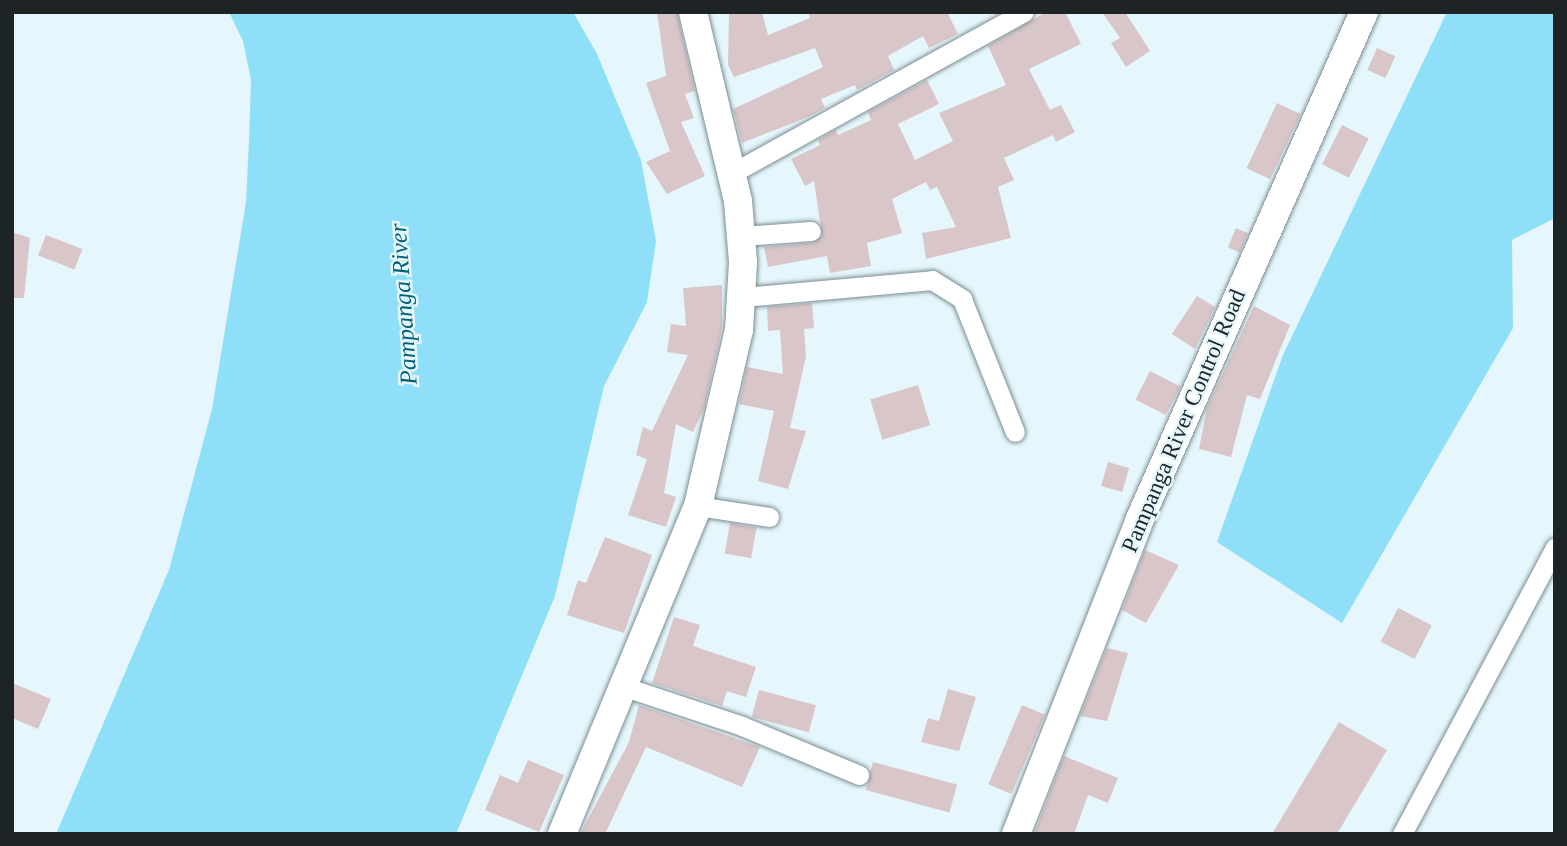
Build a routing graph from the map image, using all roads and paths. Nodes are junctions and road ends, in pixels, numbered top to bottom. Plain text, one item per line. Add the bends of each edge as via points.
1 (693, 12) edge
2 (1024, 12) edge
3 (1364, 12) edge
4 (734, 172) junction
5 (811, 231) dead end
6 (742, 236) junction
7 (743, 297) junction
8 (1015, 432) dead end
9 (698, 506) junction
10 (769, 517) dead end
11 (1555, 547) edge
12 (625, 687) junction
13 (859, 775) dead end
14 (562, 834) edge
15 (1016, 834) edge
16 (1402, 834) edge

1 - 4 street
2 - 4 street
3 - 15 street, Pampanga River Control Road via 1139,521
4 - 6 street
5 - 6 street
6 - 7 street
7 - 8 street via 932,280 962,299
7 - 9 street
9 - 10 street
9 - 12 street
11 - 16 street
12 - 13 street via 743,726
12 - 14 street

